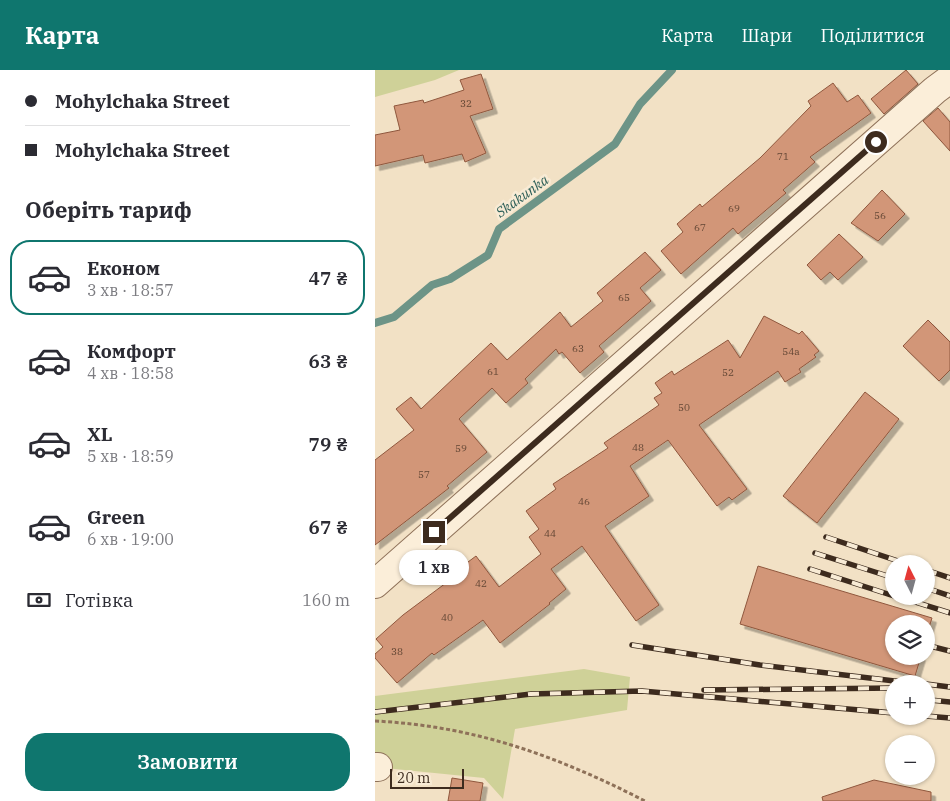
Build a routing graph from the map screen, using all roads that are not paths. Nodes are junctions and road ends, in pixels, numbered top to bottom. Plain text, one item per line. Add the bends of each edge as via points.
1 (950, 79) edge
2 (375, 584) edge

1 - 2 street

